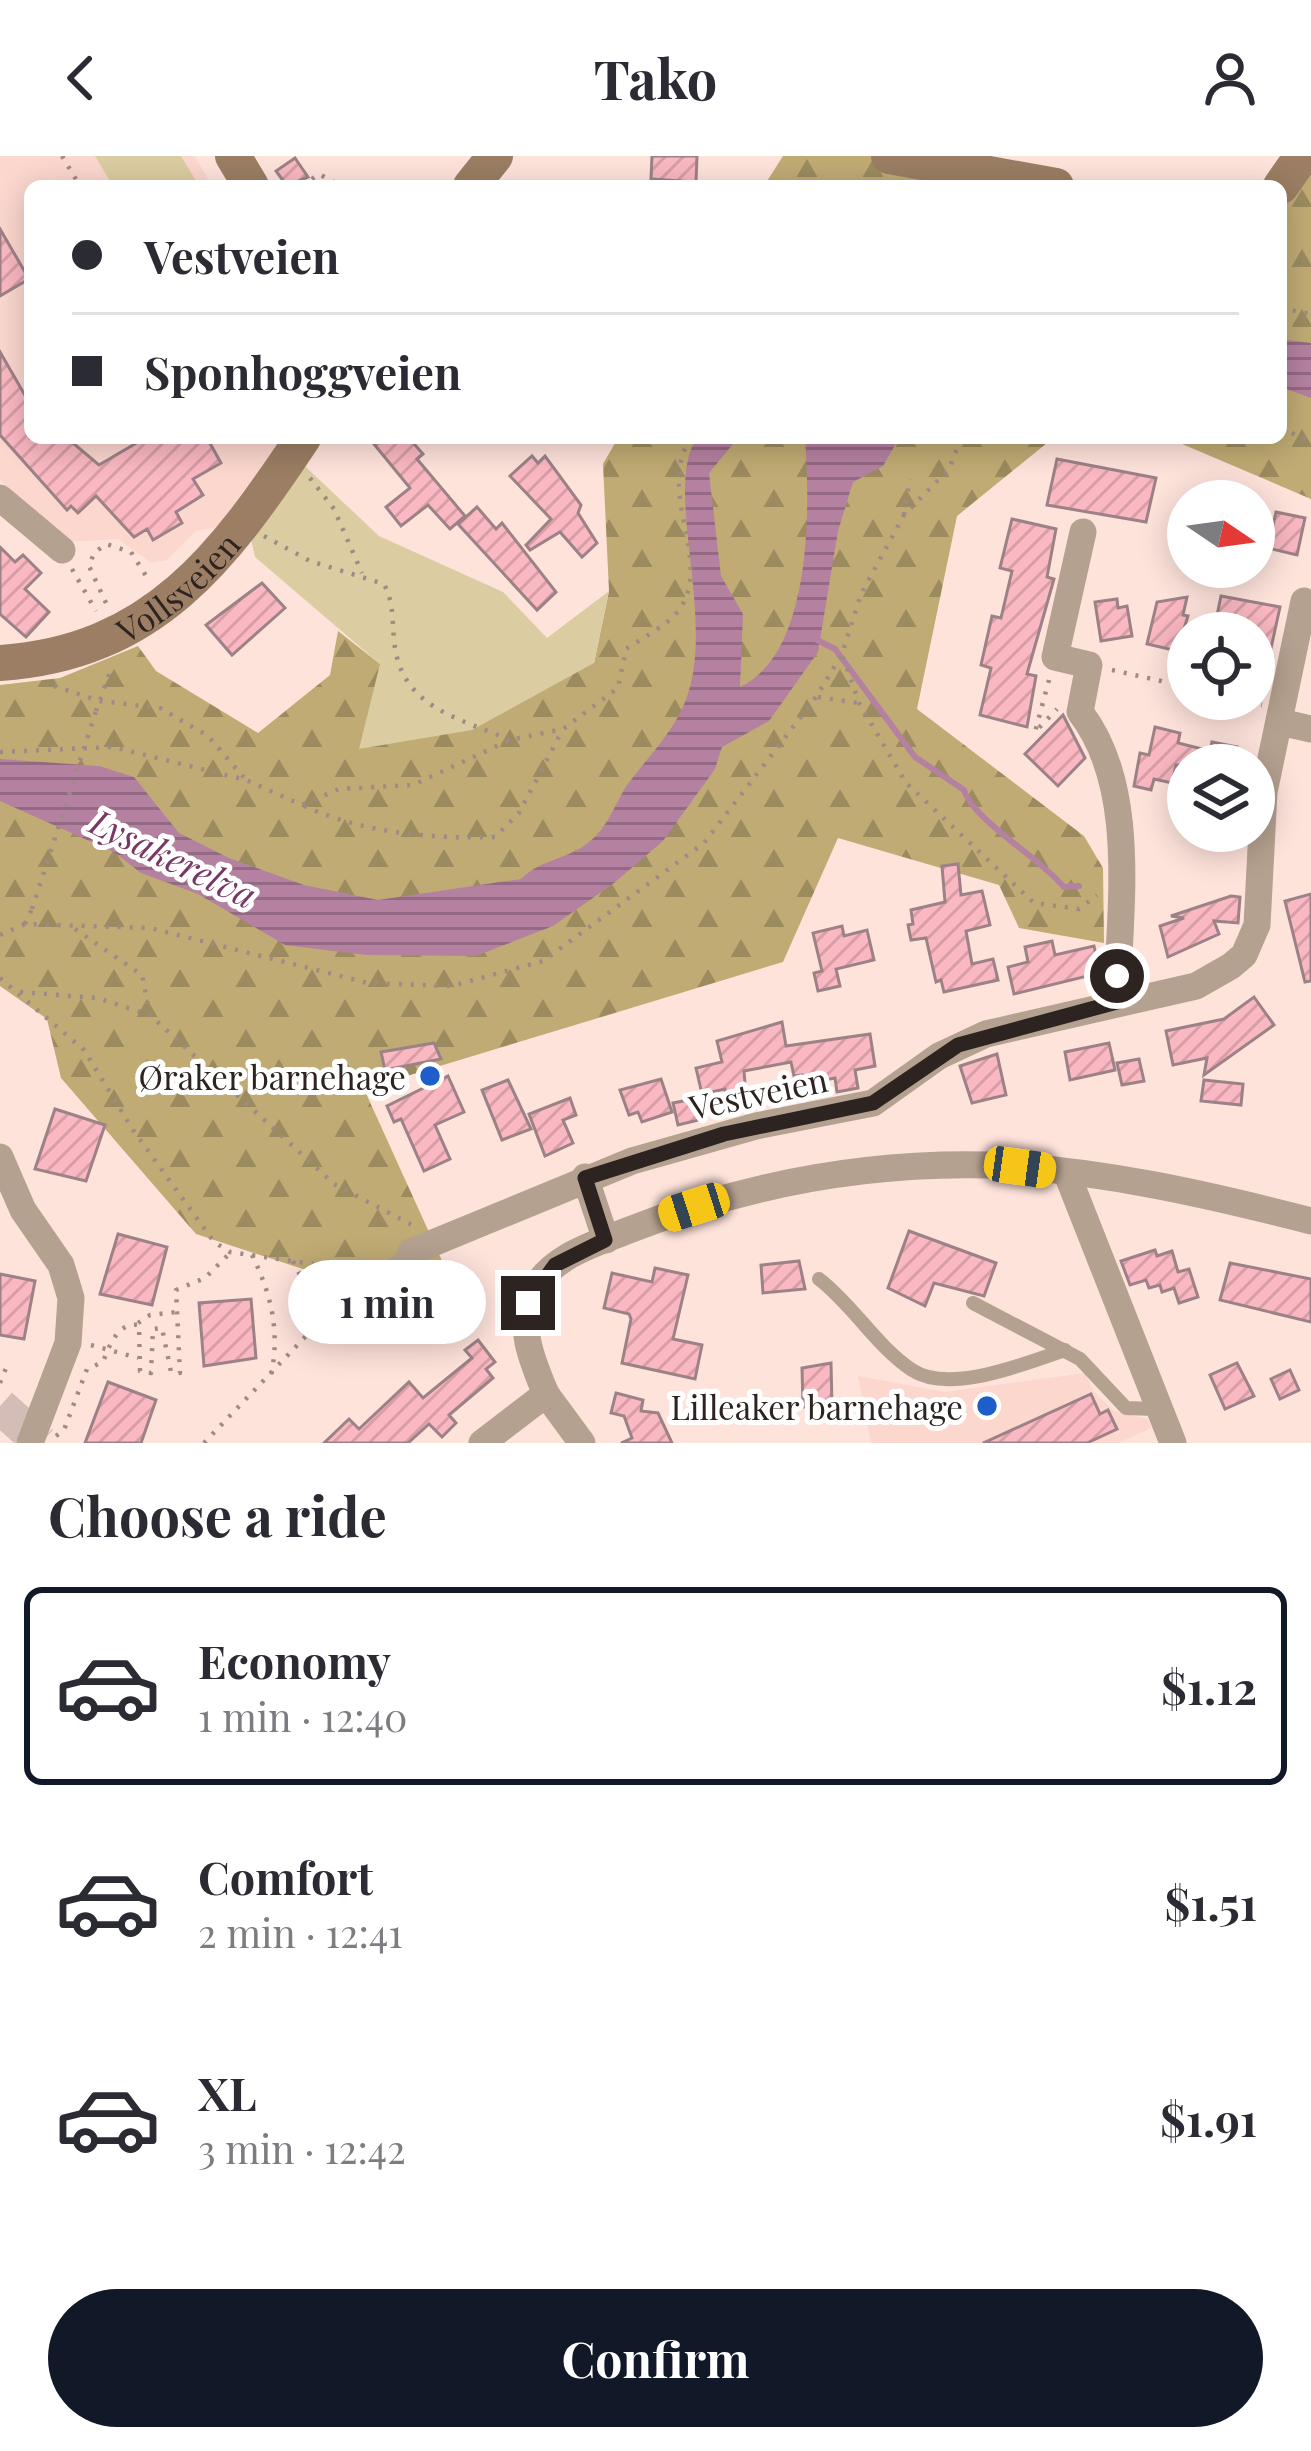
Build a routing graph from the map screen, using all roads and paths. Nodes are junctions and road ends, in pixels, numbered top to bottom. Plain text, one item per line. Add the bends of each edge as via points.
1 (495, 156) edge
2 (889, 156) edge
3 (476, 180) edge
4 (1023, 180) edge
5 (687, 444) edge
6 (959, 444) edge
7 (297, 446) edge
8 (910, 479) dead end
9 (0, 498) edge
10 (904, 515) junction
11 (247, 521) junction
12 (1083, 532) dead end
13 (62, 550) joint
14 (165, 572) dead end
15 (362, 573) junction
16 (151, 584) junction
17 (139, 593) dead end
18 (1304, 602) dead end
19 (106, 603) dead end
20 (115, 608) dead end
21 (842, 654) junction
22 (1055, 658) junction
23 (0, 663) edge
24 (1089, 665) junction
25 (112, 667) dead end
26 (1167, 682) edge
27 (37, 687) dead end
28 (817, 697) junction
29 (100, 701) junction
30 (860, 703) junction
31 (1079, 712) junction
32 (1280, 722) junction
33 (563, 729) junction
34 (1311, 729) edge
35 (510, 740) junction
36 (0, 752) edge
37 (246, 780) junction
38 (302, 805) junction
39 (1118, 878) junction
40 (25, 924) junction
41 (75, 929) junction
42 (0, 935) edge
43 (0, 978) edge
44 (20, 992) junction
45 (1117, 1002) junction
46 (150, 1015) junction
47 (0, 1157) edge
48 (1067, 1174) junction
49 (585, 1178) junction
50 (1311, 1222) edge
51 (413, 1239) junction
52 (605, 1240) junction
53 (230, 1252) junction
54 (252, 1255) junction
55 (292, 1261) junction
56 (377, 1274) junction
57 (819, 1279) dead end
58 (973, 1303) dead end
59 (338, 1304) joint
60 (178, 1312) junction
61 (322, 1319) junction
62 (138, 1323) junction
63 (98, 1347) dead end
64 (108, 1349) junction
65 (1065, 1350) junction
66 (138, 1358) junction
67 (6, 1369) dead end
68 (270, 1377) junction
69 (0, 1383) edge
70 (546, 1394) junction
71 (1156, 1409) junction
72 (46, 1442) edge
73 (30, 1443) edge
74 (204, 1443) edge
75 (482, 1443) edge
76 (582, 1443) edge
77 (1173, 1443) edge

1 - 3 main road
2 - 4 main road
5 - 33 path via 677,498 688,593 677,614 626,649 617,688
6 - 10 path via 949,469
7 - 11 main road, Vollsveien
7 - 15 path
8 - 10 path
9 - 13 street
10 - 21 path via 861,594
11 - 15 path via 310,561
11 - 23 main road, Vollsveien via 197,579 146,619 80,648
12 - 22 street
13 - 20 path via 94,610
14 - 16 path
15 - 35 path via 384,584 393,601 399,676 416,695
16 - 17 path
16 - 19 path via 130,552 106,544 89,566
18 - 32 street, Vestveien
21 - 28 path
21 - 30 path
22 - 24 street
22 - 31 path via 1035,732 1059,706
24 - 26 path
24 - 31 street
25 - 29 path
27 - 29 path
28 - 30 path
28 - 41 path via 704,843 543,961 452,986 368,983 150,928
29 - 37 path via 160,708 208,736
29 - 40 path, bridge
30 - 39 path via 906,783 1034,903 1079,909
31 - 39 street via 1111,771
32 - 34 street
32 - 45 street, Vestveien via 1264,792 1257,925 1244,955 1196,986
33 - 35 path
33 - 38 path via 518,813 495,837 347,825
35 - 38 path via 412,785 339,789
36 - 37 path via 113,747
37 - 38 path
39 - 45 street
40 - 41 path
40 - 42 path
41 - 46 path via 142,975
43 - 44 path
44 - 46 path via 97,998
44 - 53 path via 84,1050 201,1227
45 - 49 street, Vestveien via 958,1045 873,1103 724,1134
46 - 51 path via 334,1184
47 - 73 street via 23,1210 62,1265 71,1298 68,1343
48 - 50 street
48 - 52 street via 985,1165 813,1177 721,1198
48 - 71 street
49 - 51 street, Vestveien
49 - 52 street
51 - 56 lane
52 - 70 street via 555,1265 528,1303 530,1358
53 - 54 path
53 - 60 path via 205,1278 176,1290
54 - 55 path
54 - 68 path via 268,1286 278,1341
55 - 56 path
55 - 61 path
56 - 59 lane
57 - 65 lane via 926,1377 964,1376
58 - 65 lane
59 - 61 path
60 - 62 path
60 - 66 path via 180,1373 171,1372 162,1328 153,1329 151,1373 138,1370
61 - 68 path
62 - 64 path via 120,1330
62 - 66 path
63 - 64 path
64 - 66 path
64 - 72 path via 102,1364 86,1369 62,1433
65 - 71 lane via 1126,1408
67 - 69 path
68 - 74 path
70 - 75 street
70 - 76 street
71 - 77 street

